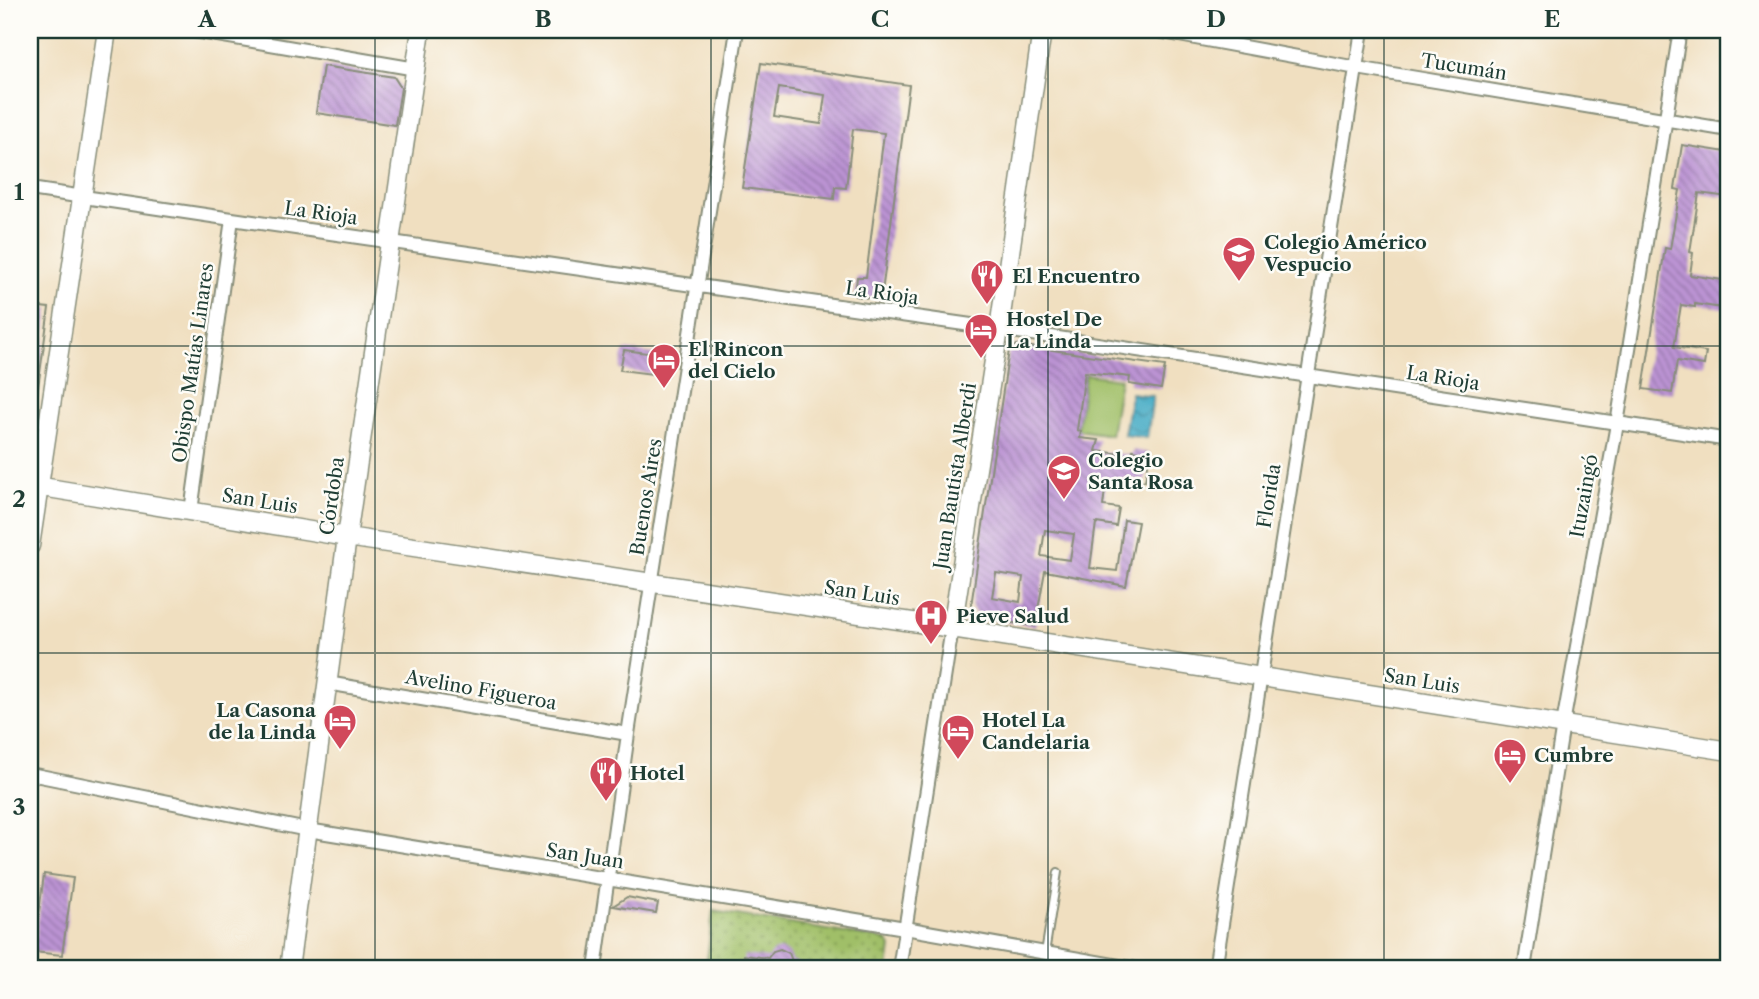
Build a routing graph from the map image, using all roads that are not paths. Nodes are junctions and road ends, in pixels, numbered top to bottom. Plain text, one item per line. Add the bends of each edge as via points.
1 (107, 30) edge
2 (188, 30) edge
3 (421, 30) edge
4 (737, 30) edge
5 (1042, 30) edge
6 (1152, 30) edge
7 (1362, 30) edge
8 (1680, 30) edge
9 (1357, 68) junction
10 (416, 69) junction
11 (1667, 120) junction
12 (1729, 130) edge
13 (30, 189) edge
14 (83, 197) junction
15 (232, 219) junction
16 (391, 242) junction
17 (697, 287) junction
18 (999, 329) junction
19 (1308, 377) junction
20 (1617, 424) junction
21 (1729, 440) edge
22 (34, 486) edge
23 (191, 511) junction
24 (347, 537) junction
25 (30, 546) edge
26 (653, 582) junction
27 (952, 628) junction
28 (1260, 677) junction
29 (327, 683) junction
30 (1563, 724) junction
31 (628, 734) junction
32 (1729, 751) edge
33 (30, 774) edge
34 (308, 830) junction
35 (1058, 872) dead end
36 (609, 879) junction
37 (905, 928) junction
38 (1045, 953) junction
39 (289, 969) edge
40 (596, 969) edge
41 (899, 969) edge
42 (1136, 969) edge
43 (1215, 969) edge
44 (1524, 969) edge

1 - 14 street
2 - 10 street
3 - 10 street, Córdoba
4 - 17 street, Buenos Aires
5 - 18 street, Juan Bautista Alberdi
6 - 9 street, Tucumán
7 - 9 street, Florida
8 - 11 street, Ituzaingó
9 - 11 street, Tucumán
9 - 19 street, Florida
10 - 16 street, Córdoba
11 - 12 street, Tucumán
11 - 20 street, Ituzaingó
13 - 14 street, La Rioja
14 - 15 street, La Rioja
14 - 22 street
15 - 16 street, La Rioja
15 - 23 street, Obispo Matías Linares
16 - 17 street, La Rioja
16 - 24 street, Córdoba
17 - 18 street, La Rioja
17 - 26 street, Buenos Aires
18 - 19 street, La Rioja
18 - 27 street, Juan Bautista Alberdi
19 - 20 street, La Rioja
19 - 28 street, Florida
20 - 21 street, La Rioja
20 - 30 street, Ituzaingó
22 - 23 street, San Luis
22 - 25 street
23 - 24 street, San Luis
24 - 26 street, San Luis
24 - 29 street, Córdoba
26 - 27 street, San Luis
26 - 31 street, Buenos Aires
27 - 28 street, San Luis
27 - 37 street, Juan Bautista Alberdi
28 - 30 street, San Luis
28 - 43 street, Florida
29 - 31 street, Avelino Figueroa
29 - 34 street, Córdoba
30 - 32 street, San Luis
30 - 44 street, Ituzaingó
31 - 36 street, Buenos Aires
33 - 34 street, San Juan
34 - 36 street, San Juan
34 - 39 street, Córdoba
35 - 38 lane
36 - 37 street, San Juan
36 - 40 street, Buenos Aires
37 - 38 street, San Juan
37 - 41 street, Juan Bautista Alberdi
38 - 42 street, San Juan

